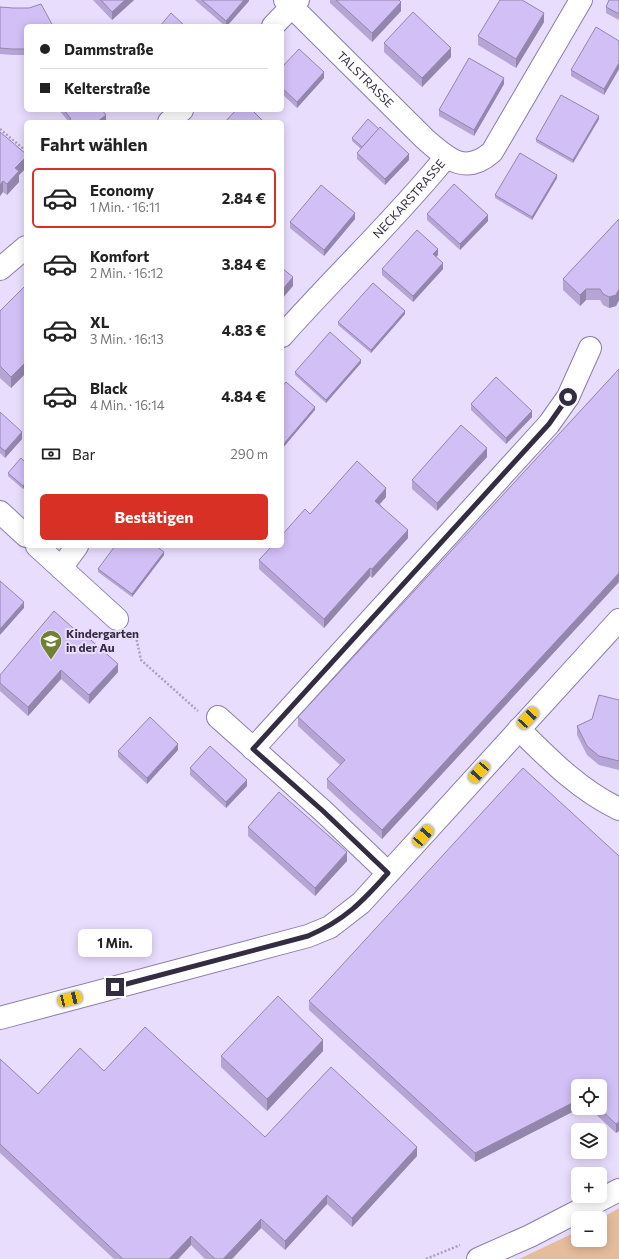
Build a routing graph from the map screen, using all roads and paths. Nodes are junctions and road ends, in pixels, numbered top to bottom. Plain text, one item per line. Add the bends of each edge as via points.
1 (581, 0) edge
2 (292, 2) edge
3 (275, 24) edge
4 (180, 112) edge
5 (171, 120) edge
6 (0, 129) edge
7 (24, 149) edge
8 (446, 157) junction
9 (24, 249) edge
10 (0, 269) edge
11 (284, 334) edge
12 (590, 348) dead end
13 (0, 512) edge
14 (24, 534) edge
15 (39, 548) edge
16 (76, 548) edge
17 (61, 568) junction
18 (117, 619) joint
19 (619, 620) edge
20 (218, 717) joint
21 (518, 729) junction
22 (253, 749) junction
23 (619, 809) edge
24 (388, 873) junction
25 (0, 1018) edge
26 (619, 1190) edge
27 (478, 1259) edge

1 - 8 street, NECKARSTRASSE via 492,152 483,161 470,165
2 - 3 street
2 - 8 street, TALSTRASSE via 410,124
4 - 5 street
6 - 7 path
8 - 11 street, NECKARSTRASSE via 400,212
9 - 10 street
12 - 22 street via 568,397 549,424
13 - 14 street
15 - 17 street
16 - 17 street
17 - 18 street
18 - 20 path via 134,629 141,660 204,717
19 - 21 street
20 - 22 street
21 - 23 street via 574,780 604,802
21 - 24 street
22 - 24 street
24 - 25 street via 346,916 330,927 308,936
26 - 27 street via 530,1236

